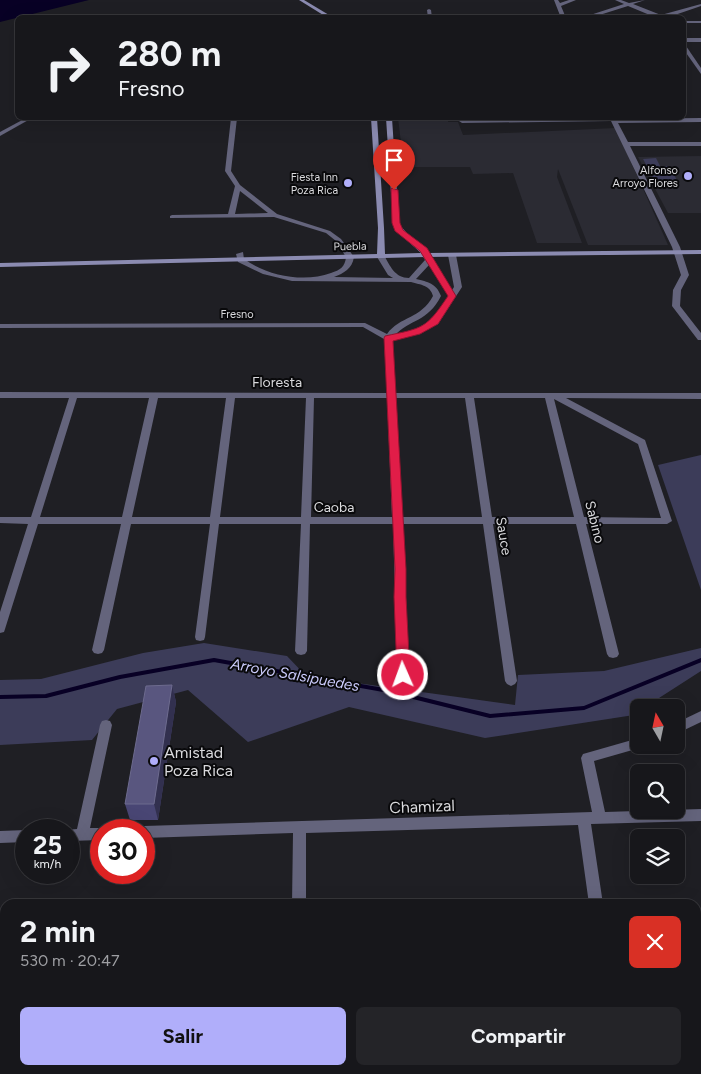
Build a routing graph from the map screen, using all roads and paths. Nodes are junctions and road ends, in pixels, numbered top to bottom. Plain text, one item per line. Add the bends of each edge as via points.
1 (301, 0) edge
2 (574, 0) edge
3 (617, 0) edge
4 (643, 0) edge
5 (557, 2) edge
6 (629, 4) junction
7 (701, 5) edge
8 (428, 10) dead end
9 (327, 15) edge
10 (429, 15) edge
11 (563, 15) edge
12 (593, 15) edge
13 (657, 15) edge
14 (668, 15) edge
15 (686, 22) edge
16 (701, 22) edge
17 (686, 40) edge
18 (701, 40) edge
19 (686, 50) edge
20 (686, 58) edge
21 (691, 58) junction
22 (701, 58) edge
23 (701, 72) edge
24 (25, 120) edge
25 (234, 120) edge
26 (374, 120) edge
27 (389, 120) edge
28 (538, 120) edge
29 (614, 120) edge
30 (686, 120) edge
31 (701, 120) edge
32 (462, 121) dead end
33 (374, 133) junction
34 (390, 133) junction
35 (0, 134) edge
36 (626, 144) junction
37 (701, 144) edge
38 (238, 186) junction
39 (276, 215) junction
40 (230, 216) junction
41 (172, 217) dead end
42 (381, 228) junction
43 (399, 231) junction
44 (701, 247) edge
45 (677, 250) junction
46 (701, 252) edge
47 (381, 254) junction
48 (348, 255) junction
49 (426, 255) junction
50 (452, 255) junction
51 (241, 257) junction
52 (0, 260) edge
53 (0, 265) edge
54 (322, 280) junction
55 (402, 280) junction
56 (411, 280) junction
57 (452, 296) junction
58 (0, 326) edge
59 (388, 338) junction
60 (701, 338) edge
61 (0, 395) edge
62 (74, 395) junction
63 (154, 395) junction
64 (231, 396) junction
65 (310, 396) junction
66 (392, 396) junction
67 (469, 396) junction
68 (552, 396) junction
69 (701, 396) edge
70 (0, 520) edge
71 (35, 520) junction
72 (127, 520) junction
73 (215, 520) junction
74 (305, 520) junction
75 (398, 521) junction
76 (488, 521) junction
77 (580, 521) junction
78 (667, 521) joint
79 (0, 629) edge
80 (200, 637) dead end
81 (98, 650) dead end
82 (301, 651) dead end
83 (613, 654) dead end
84 (403, 675) dead end
85 (511, 681) dead end
86 (701, 716) edge
87 (685, 724) edge
88 (106, 725) dead end
89 (630, 746) edge
90 (701, 815) edge
91 (600, 818) junction
92 (80, 819) edge
93 (584, 819) junction
94 (300, 828) junction
95 (155, 832) edge
96 (15, 836) edge
97 (0, 837) edge
98 (299, 899) edge
99 (595, 899) edge

1 - 9 main road
2 - 5 street
3 - 6 street
4 - 6 street
5 - 11 street
6 - 12 street
6 - 13 street
7 - 14 street
8 - 10 street
15 - 16 street
17 - 18 street
19 - 21 street
20 - 21 street
21 - 22 street
21 - 23 street
24 - 35 street
25 - 38 street via 228,171
26 - 33 main road
27 - 34 main road
28 - 32 street
29 - 36 street
30 - 31 street
33 - 34 main road
33 - 42 main road
34 - 43 main road
36 - 37 street
36 - 45 street
38 - 39 street
38 - 40 street
39 - 40 street
39 - 48 street via 328,232 339,240
40 - 41 street
42 - 43 main road
42 - 47 main road
43 - 49 main road
44 - 45 main road, Puebla
45 - 46 main road, Puebla
45 - 49 main road, Puebla
45 - 50 main road, Puebla
45 - 60 street via 685,275 677,290 676,306
47 - 48 main road, Puebla
47 - 49 main road, Puebla
47 - 55 street via 387,268
48 - 51 main road, Puebla
48 - 54 street via 349,263 343,271
49 - 50 main road, Puebla
49 - 56 street
49 - 57 street
50 - 57 street via 458,287
51 - 52 main road, Puebla
51 - 53 main road, Puebla
51 - 54 street via 249,266 280,277
54 - 55 street
55 - 56 street
56 - 59 street via 430,285 436,296 426,312 392,332
57 - 59 street via 435,322 417,332
58 - 59 street, Fresno via 365,325
59 - 66 street
61 - 62 street, Floresta
62 - 63 street, Floresta
62 - 71 street
63 - 64 street, Floresta
63 - 72 street
64 - 65 street, Floresta
64 - 73 street
65 - 66 street, Floresta
65 - 74 street
66 - 67 street, Floresta
66 - 75 street
67 - 68 street, Floresta
67 - 76 street, Sauce
68 - 69 street, Floresta
68 - 77 street, Sabino
68 - 78 street, Floresta via 642,442
70 - 71 street, Caoba
71 - 72 street, Caoba
71 - 79 street
72 - 73 street, Caoba
72 - 81 street
73 - 74 street, Caoba
73 - 80 street
74 - 75 street, Caoba
74 - 82 street
75 - 76 street, Caoba
75 - 84 street
76 - 77 street, Caoba
76 - 85 street, Sauce
77 - 78 street, Caoba
77 - 83 street, Sabino
86 - 87 street
88 - 92 street
89 - 91 street via 587,758
90 - 91 street, Chamizal
91 - 93 street, Chamizal
93 - 94 street, Chamizal
93 - 99 street
94 - 95 street, Chamizal
94 - 98 street
96 - 97 street

